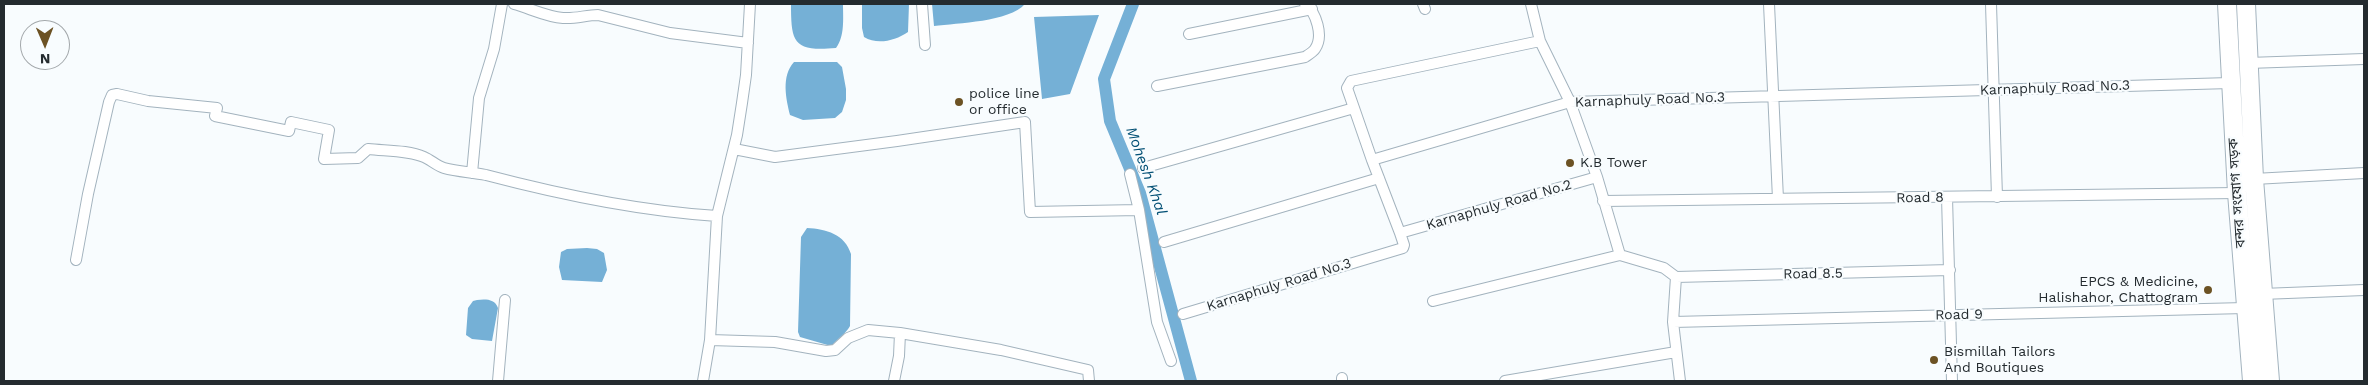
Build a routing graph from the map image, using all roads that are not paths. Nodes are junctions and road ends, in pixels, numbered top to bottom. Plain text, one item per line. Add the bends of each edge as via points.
1 (502, 4) edge
2 (514, 4) edge
3 (750, 4) edge
4 (922, 4) edge
5 (1531, 4) edge
6 (1769, 4) edge
7 (1991, 4) edge
8 (2227, 4) edge
9 (2246, 4) edge
10 (1310, 5) edge
11 (1324, 31) dead end
12 (1188, 34) dead end
13 (1540, 41) junction
14 (748, 43) junction
15 (925, 45) dead end
16 (2364, 58) edge
17 (2248, 63) junction
18 (2230, 83) junction
19 (1157, 86) dead end
20 (1994, 90) junction
21 (1773, 96) junction
22 (1570, 102) junction
23 (1354, 108) junction
24 (734, 149) junction
25 (1372, 160) junction
26 (1143, 168) dead end
27 (472, 173) junction
28 (2364, 173) edge
29 (1130, 174) dead end
30 (1597, 177) junction
31 (1379, 178) junction
32 (2254, 179) junction
33 (2236, 193) junction
34 (1998, 197) junction
35 (1947, 198) junction
36 (1778, 199) junction
37 (1603, 201) junction
38 (1140, 210) junction
39 (718, 216) junction
40 (1400, 233) junction
41 (1164, 242) dead end
42 (1620, 255) junction
43 (76, 260) dead end
44 (1950, 270) junction
45 (1676, 277) junction
46 (2364, 290) edge
47 (2262, 294) junction
48 (505, 300) dead end
49 (1434, 301) dead end
50 (2245, 308) junction
51 (1183, 314) dead end
52 (1950, 315) junction
53 (1673, 322) junction
54 (900, 333) junction
55 (710, 340) junction
56 (1676, 352) junction
57 (1171, 361) dead end
58 (498, 381) edge
59 (703, 381) edge
60 (894, 381) edge
61 (1089, 381) edge
62 (1504, 381) edge
63 (1680, 381) edge
64 (1952, 381) edge
65 (2252, 381) edge
66 (2270, 381) edge

1 - 27 street via 494,49 479,98
2 - 14 street via 561,18 598,15 670,32
3 - 14 street
4 - 15 street
5 - 13 street
6 - 21 street
7 - 20 street
8 - 18 highway, বন্দর সংযোগ সড়ক
9 - 17 highway, বন্দর সংযোগ সড়ক
10 - 11 street
10 - 12 street
10 - 19 street via 1320,32 1316,48 1305,57
13 - 22 street
13 - 23 street via 1351,81 1347,88
14 - 24 street
16 - 17 street
17 - 32 highway, বন্দর সংযোগ সড়ক
18 - 20 street, Karnaphuly Road No.3
18 - 33 highway, বন্দর সংযোগ সড়ক
20 - 21 street, Karnaphuly Road No.3
20 - 34 street
21 - 22 street, Karnaphuly Road No.3
21 - 36 street
22 - 25 street, Karnaphuly Road No.3
22 - 30 street
23 - 25 street
23 - 26 street
24 - 38 street via 775,157 1025,122 1030,212
24 - 39 street
25 - 31 street
27 - 39 street via 604,203
27 - 43 street via 443,168 414,154 380,150 368,149 358,158 324,159 329,130 291,122 289,131 215,116 217,108 112,95
28 - 32 street
29 - 38 street
30 - 37 street
30 - 40 street, Karnaphuly Road No.2
31 - 40 street
31 - 41 street
32 - 47 highway, বন্দর সংযোগ সড়ক
33 - 34 street, Road 8
33 - 50 highway, বন্দর সংযোগ সড়ক
34 - 35 street, Road 8
35 - 36 street, Road 8
35 - 44 street
36 - 37 street, Road 8
37 - 42 street
38 - 57 street via 1157,322
39 - 55 street
40 - 51 street, Karnaphuly Road No.3 via 1403,248
42 - 45 street via 1664,268
42 - 49 street
44 - 45 street, Road 8.5
44 - 52 street
45 - 53 street
46 - 47 street
47 - 66 highway, বন্দর সংযোগ সড়ক
48 - 58 street
50 - 52 street, Road 9
50 - 65 highway, বন্দর সংযোগ সড়ক
52 - 53 street, Road 9
52 - 64 street
53 - 56 street
54 - 55 street via 868,330 848,338 835,350 826,351 775,342
54 - 60 street
54 - 61 street via 1001,350 1088,370
55 - 59 street
56 - 62 street
56 - 63 street

